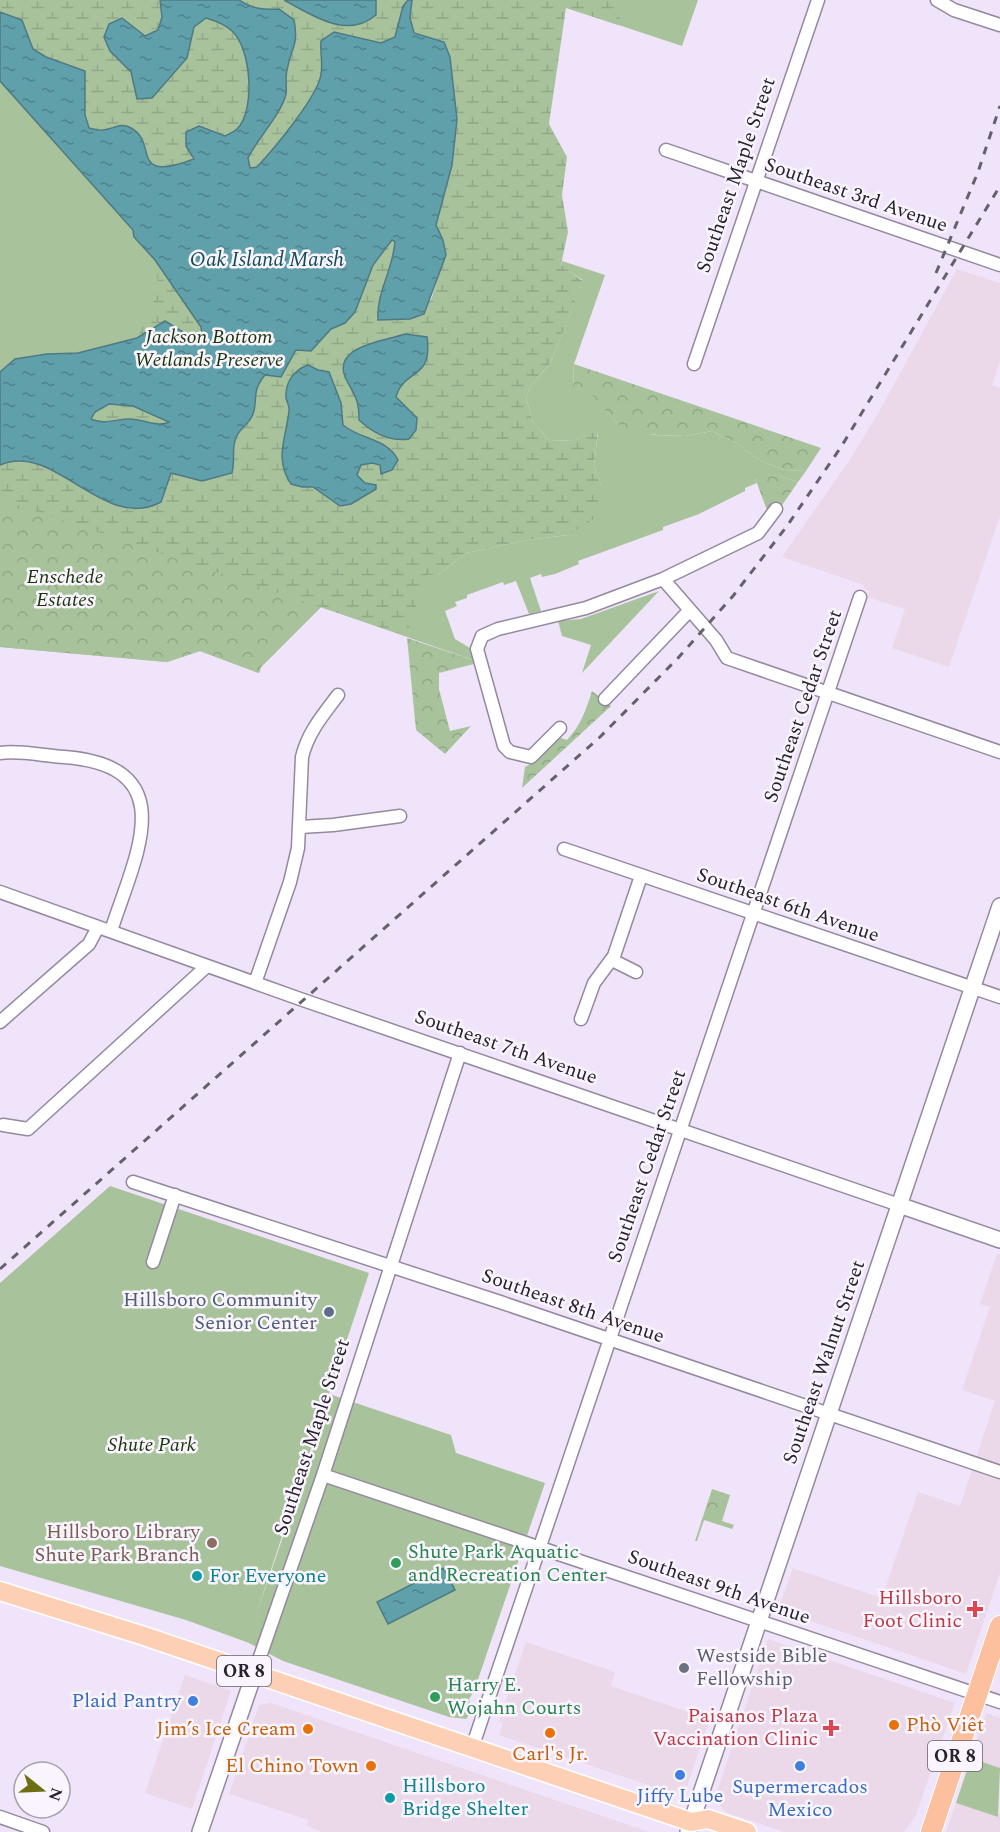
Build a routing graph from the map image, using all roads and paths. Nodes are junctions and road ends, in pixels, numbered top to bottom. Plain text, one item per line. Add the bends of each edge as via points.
1 (819, 0) edge
2 (938, 0) edge
3 (1000, 25) edge
4 (666, 150) dead end
5 (757, 182) junction
6 (1000, 265) edge
7 (694, 364) dead end
8 (776, 509) dead end
9 (663, 579) junction
10 (860, 597) dead end
11 (690, 610) junction
12 (828, 693) junction
13 (338, 695) dead end
14 (605, 699) dead end
15 (560, 728) dead end
16 (1000, 752) edge
17 (0, 753) edge
18 (400, 816) dead end
19 (300, 826) junction
20 (564, 849) dead end
21 (641, 876) junction
22 (0, 892) edge
23 (1000, 906) edge
24 (753, 914) junction
25 (98, 927) junction
26 (111, 932) junction
27 (612, 960) junction
28 (207, 966) junction
29 (636, 972) dead end
30 (255, 983) junction
31 (972, 988) junction
32 (1000, 997) edge
33 (581, 1019) dead end
34 (0, 1022) edge
35 (460, 1053) junction
36 (3, 1125) dead end
37 (680, 1130) junction
38 (133, 1182) dead end
39 (175, 1195) junction
40 (899, 1205) junction
41 (1000, 1240) edge
42 (153, 1262) dead end
43 (391, 1266) junction
44 (609, 1339) junction
45 (829, 1414) junction
46 (1000, 1472) edge
47 (323, 1475) junction
48 (539, 1547) junction
49 (8, 1593) edge
50 (759, 1621) junction
51 (1000, 1626) edge
52 (254, 1674) junction
53 (976, 1694) junction
54 (1000, 1702) edge
55 (472, 1748) junction
56 (0, 1817) edge
57 (929, 1827) edge
58 (693, 1829) edge
59 (44, 1832) edge
60 (200, 1832) edge
61 (747, 1832) edge

1 - 5 street, Southeast Maple Street
2 - 3 street via 954,10
4 - 5 street, Southeast 3rd Avenue
5 - 6 street, Southeast 3rd Avenue
5 - 7 street, Southeast Maple Street
8 - 9 street via 758,533
9 - 11 street
9 - 15 street via 586,608 482,636 477,649 504,746 510,752 531,757
10 - 12 street, Southeast Cedar Street
11 - 12 street via 727,658
11 - 14 street
12 - 16 street
12 - 24 street, Southeast Cedar Street
13 - 19 street via 305,744
17 - 26 street via 101,762 124,776 136,791 144,819 142,839
18 - 19 street
19 - 30 street via 290,882
20 - 21 street, Southeast 6th Avenue
21 - 24 street, Southeast 6th Avenue
21 - 27 street
22 - 25 street, Southeast 7th Avenue
23 - 31 street, Southeast Walnut Street
24 - 31 street, Southeast 6th Avenue
24 - 37 street, Southeast Cedar Street
25 - 26 street, Southeast 7th Avenue
25 - 34 street via 90,944
26 - 28 street, Southeast 7th Avenue
27 - 29 street
27 - 33 street via 594,983
28 - 30 street, Southeast 7th Avenue
28 - 36 street via 28,1129
30 - 35 street, Southeast 7th Avenue
31 - 32 street, Southeast 6th Avenue
31 - 40 street, Southeast Walnut Street
35 - 37 street, Southeast 7th Avenue
35 - 43 street, Southeast Maple Street
37 - 40 street, Southeast 7th Avenue
37 - 44 street, Southeast Cedar Street
38 - 39 street, Southeast 8th Avenue
39 - 42 street
39 - 43 street, Southeast 8th Avenue
40 - 41 street, Southeast 7th Avenue
40 - 45 street, Southeast Walnut Street
43 - 44 street, Southeast 8th Avenue
43 - 47 street, Southeast Maple Street
44 - 45 street, Southeast 8th Avenue
44 - 48 street, Southeast Cedar Street
45 - 46 street, Southeast 8th Avenue
45 - 50 street, Southeast Walnut Street
47 - 48 street, Southeast 9th Avenue
47 - 52 street, Southeast Maple Street
48 - 50 street, Southeast 9th Avenue
48 - 55 street, Southeast Cedar Street
49 - 52 main road, OR 8
50 - 53 street, Southeast 9th Avenue
50 - 58 street, Southeast Walnut Street
51 - 53 highway, OR 8
52 - 55 main road, OR 8
52 - 60 street, Southeast Maple Street
53 - 54 street, Southeast 9th Avenue
53 - 57 highway, OR 8
55 - 58 main road, OR 8
56 - 59 street
58 - 61 main road, OR 8 via 708,1819

